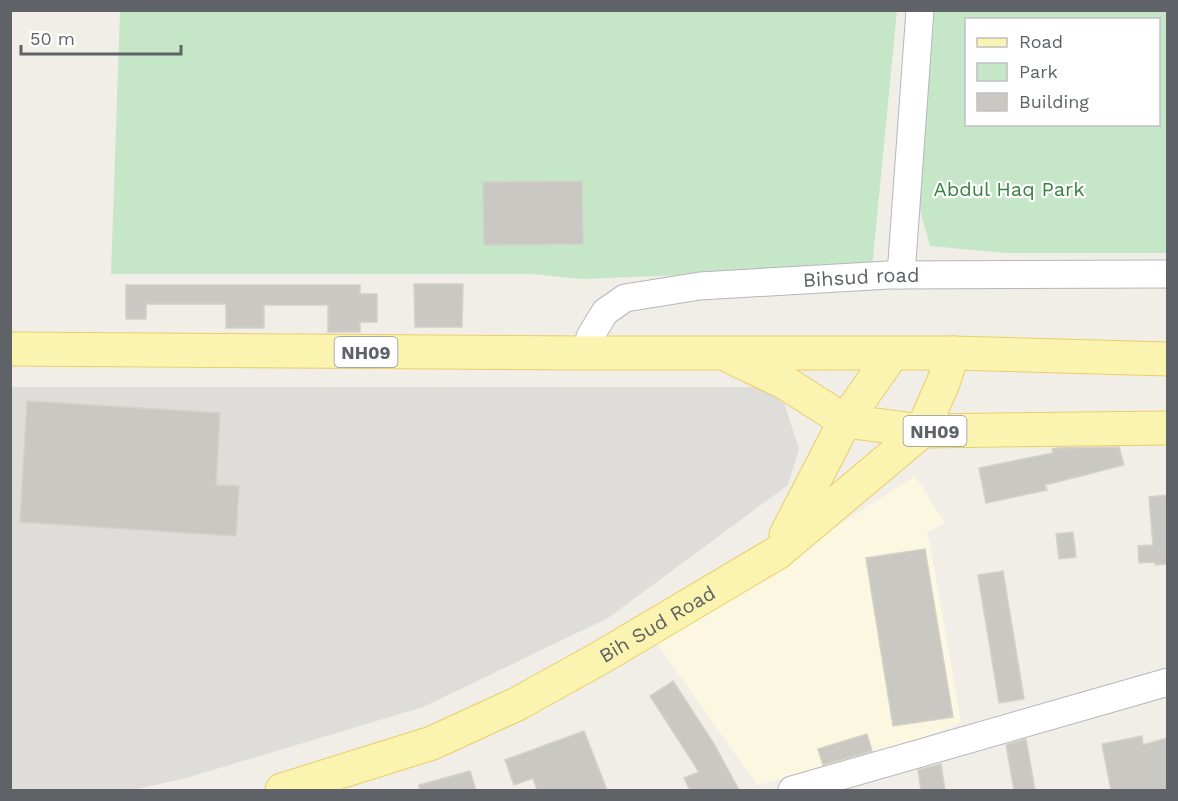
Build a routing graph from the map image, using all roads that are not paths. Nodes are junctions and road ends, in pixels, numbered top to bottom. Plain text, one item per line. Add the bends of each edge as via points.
1 (920, 10) edge
2 (1167, 274) edge
3 (901, 275) junction
4 (10, 349) edge
5 (722, 352) junction
6 (584, 353) junction
7 (953, 353) junction
8 (892, 354) junction
9 (1167, 359) edge
10 (845, 421) junction
11 (1167, 428) edge
12 (922, 431) junction
13 (777, 553) junction
14 (1167, 682) edge
15 (282, 790) edge
16 (792, 790) edge

1 - 3 street
2 - 3 street, Bihsud road
3 - 6 street, Bihsud road via 700,286 625,298 605,312
4 - 6 main road, NH09
5 - 6 main road, NH09
5 - 8 main road, NH09
5 - 10 main road, NH09 via 784,382
7 - 8 main road, NH09
7 - 9 main road, NH09
7 - 12 main road, Bih Sud Road
8 - 10 main road
10 - 12 main road, NH09
10 - 13 main road
11 - 12 main road, NH09
12 - 13 main road, Bih Sud Road
13 - 15 main road, Bih Sud Road via 517,704 432,743
14 - 16 street

